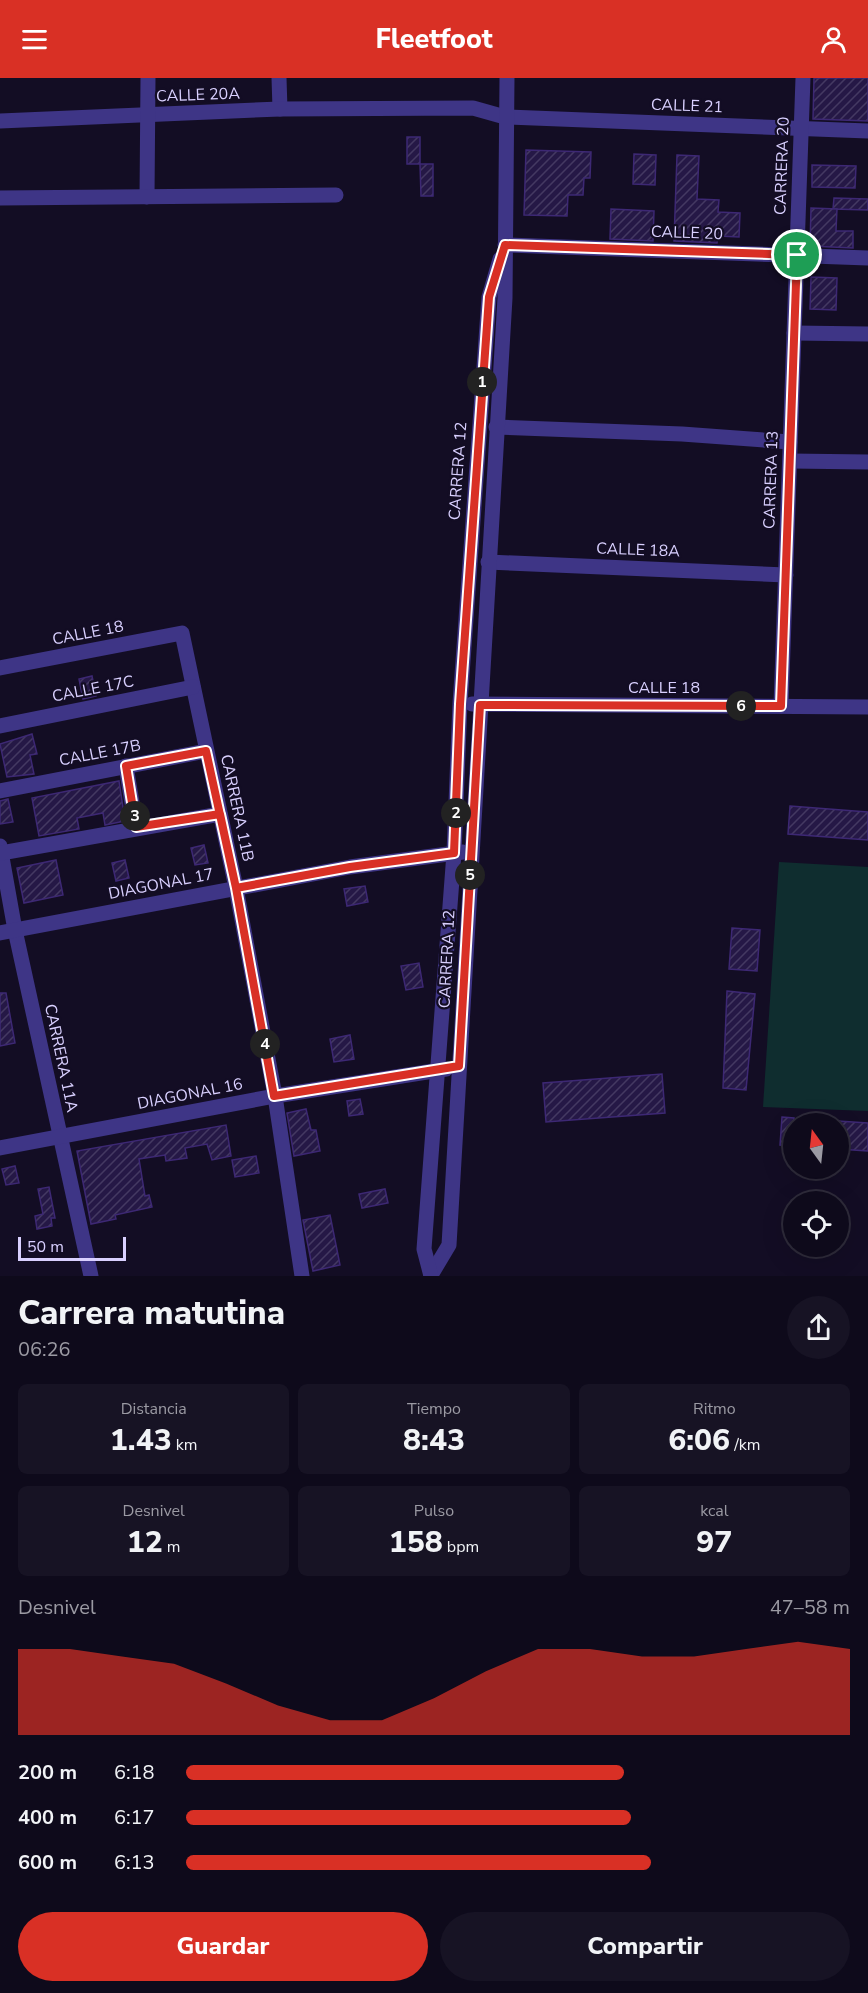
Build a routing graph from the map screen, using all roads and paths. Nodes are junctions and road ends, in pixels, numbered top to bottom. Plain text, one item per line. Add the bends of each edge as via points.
1 (148, 78) edge
2 (279, 78) edge
3 (507, 78) edge
4 (803, 78) edge
5 (280, 110) junction
6 (147, 115) junction
7 (505, 117) junction
8 (0, 121) edge
9 (801, 128) junction
10 (868, 131) edge
11 (336, 195) dead end
12 (147, 197) junction
13 (0, 198) edge
14 (505, 245) junction
15 (797, 255) junction
16 (868, 258) edge
17 (794, 333) junction
18 (868, 334) edge
19 (496, 427) junction
20 (790, 442) junction
21 (790, 461) junction
22 (868, 462) edge
23 (488, 562) junction
24 (786, 575) junction
25 (182, 633) joint
26 (0, 668) edge
27 (193, 687) junction
28 (460, 704) junction
29 (480, 705) junction
30 (781, 706) junction
31 (868, 707) edge
32 (0, 726) edge
33 (206, 751) junction
34 (126, 766) junction
35 (0, 791) edge
36 (220, 814) junction
37 (136, 827) junction
38 (1, 850) edge
39 (472, 851) junction
40 (454, 853) junction
41 (236, 888) junction
42 (8, 931) edge
43 (459, 1066) junction
44 (437, 1070) junction
45 (274, 1096) junction
46 (59, 1136) junction
47 (0, 1149) edge
48 (91, 1276) edge
49 (302, 1276) edge
50 (429, 1276) edge

1 - 6 street
2 - 5 street
3 - 7 street, CARRERA 12
4 - 9 street, CARRERA 20
5 - 6 street, CALLE 20A
5 - 7 street, CALLE 20A via 473,108
6 - 8 street, CALLE 20A
6 - 12 street
7 - 9 street, CALLE 21
7 - 14 street, CARRERA 12
9 - 10 street, CALLE 21
9 - 15 street, CARRERA 20
11 - 12 street
12 - 13 street
14 - 15 street, CALLE 20
14 - 19 street, CARRERA 12
14 - 28 street, CARRERA 12 via 489,297
15 - 16 street, CALLE 20
15 - 17 street, CARRERA 13
17 - 18 street
17 - 20 street, CARRERA 13
19 - 20 street
19 - 23 street, CARRERA 12
20 - 21 street, CARRERA 13
21 - 22 street
21 - 24 street, CARRERA 13
23 - 24 street, CALLE 18A
23 - 29 street, CARRERA 12
24 - 30 street, CARRERA 13
25 - 26 street, CALLE 18
25 - 27 street, CARRERA 11B
27 - 32 street, CALLE 17C
27 - 33 street, CARRERA 11B
28 - 29 street, CALLE 18
28 - 40 street, CARRERA 12
29 - 30 street, CALLE 18
29 - 39 street, CARRERA 12
30 - 31 street, CALLE 18
33 - 34 street, CALLE 17B
33 - 36 street, CARRERA 11B
34 - 35 street, CALLE 17B
34 - 37 street
36 - 37 street
36 - 41 street, CARRERA 11B
37 - 38 street
38 - 42 street, CARRERA 11A
39 - 40 street, DIAGONAL 17
39 - 43 street, CARRERA 12
40 - 41 street, DIAGONAL 17
40 - 44 street, CARRERA 12
41 - 42 street, DIAGONAL 17
41 - 45 street, CARRERA 11B
42 - 46 street, CARRERA 11A
43 - 44 street, DIAGONAL 16
43 - 50 street, CARRERA 12 via 449,1245
44 - 45 street, DIAGONAL 16
44 - 50 street, CARRERA 12 via 424,1249
45 - 46 street, DIAGONAL 16
45 - 49 street, CARRERA 11B
46 - 47 street, DIAGONAL 16
46 - 48 street, CARRERA 11A

